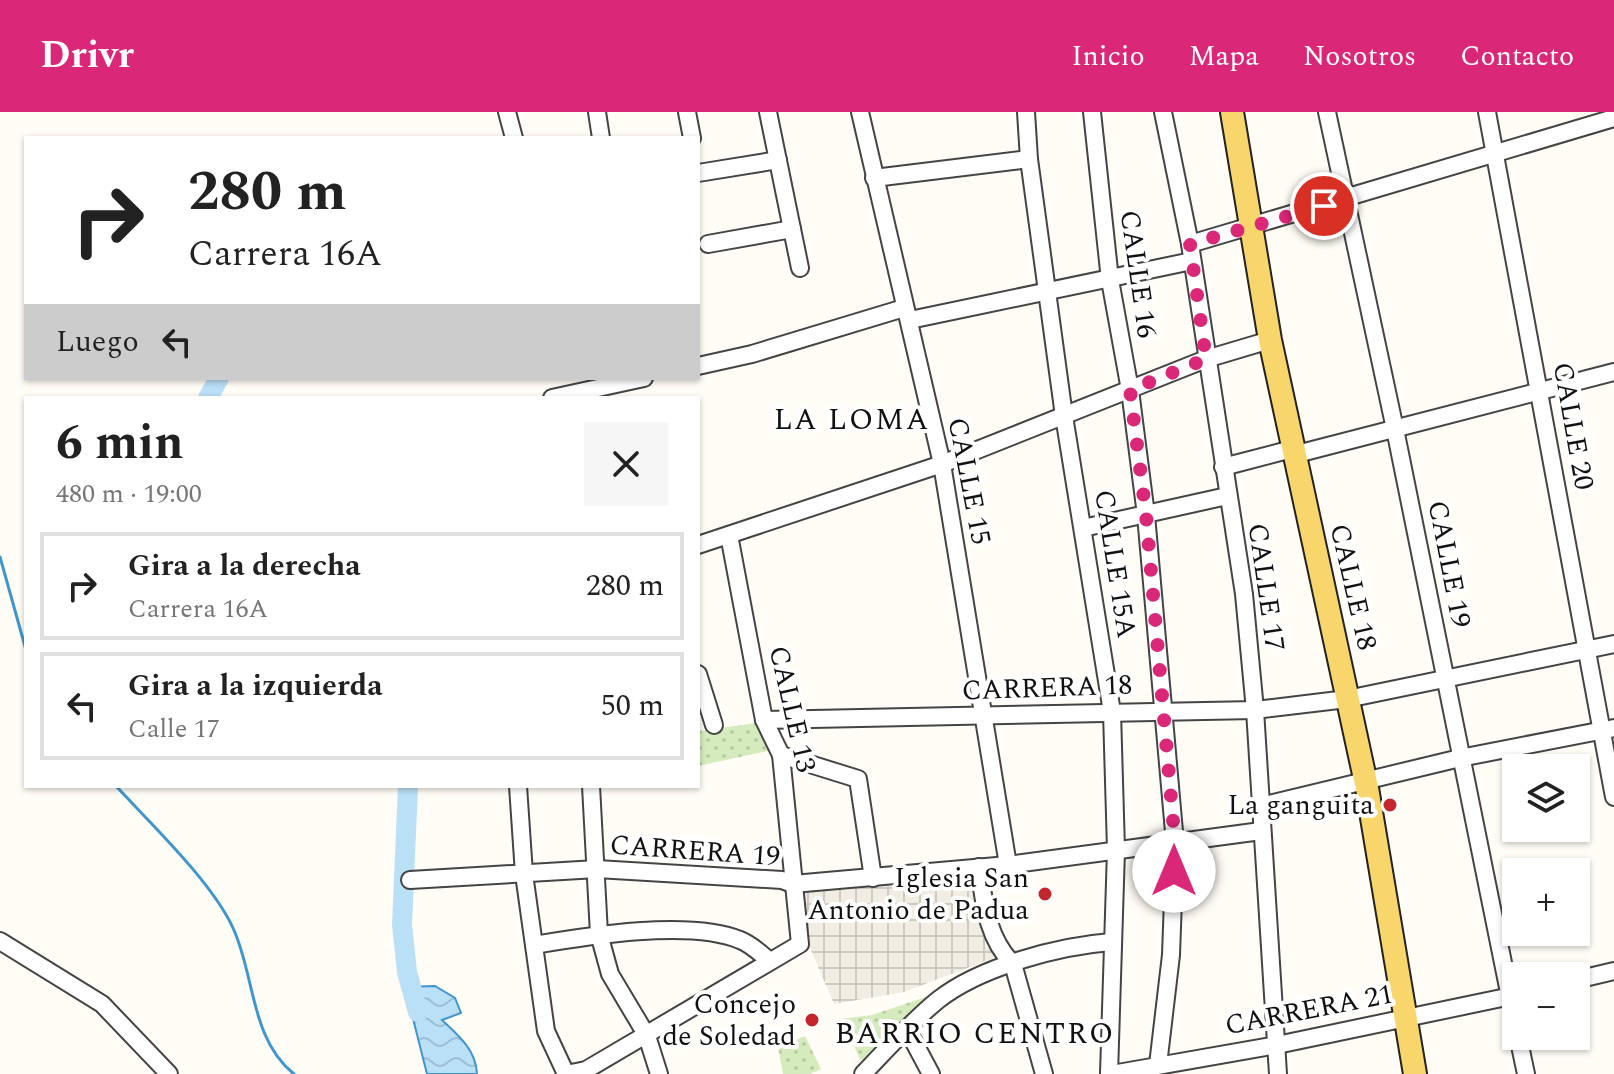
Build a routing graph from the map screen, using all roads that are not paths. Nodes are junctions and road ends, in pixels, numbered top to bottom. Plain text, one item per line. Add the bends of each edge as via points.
1 (507, 112) edge
2 (597, 112) edge
3 (687, 112) edge
4 (768, 112) edge
5 (860, 112) edge
6 (1026, 112) edge
7 (1092, 112) edge
8 (1163, 112) edge
9 (1232, 112) edge
10 (1327, 112) edge
11 (1487, 112) edge
12 (1614, 118) edge
13 (513, 136) edge
14 (601, 136) edge
15 (692, 136) edge
16 (1497, 154) junction
17 (1029, 159) junction
18 (778, 160) junction
19 (700, 172) edge
20 (874, 178) junction
21 (1347, 199) junction
22 (1249, 227) junction
23 (792, 229) junction
24 (708, 244) dead end
25 (1191, 253) junction
26 (800, 268) dead end
27 (1110, 280) junction
28 (1047, 293) junction
29 (907, 314) junction
30 (1270, 340) junction
31 (1206, 359) junction
32 (700, 366) edge
33 (1614, 372) edge
34 (635, 380) edge
35 (1130, 390) junction
36 (1541, 391) junction
37 (565, 396) edge
38 (1064, 416) junction
39 (1395, 429) junction
40 (1292, 452) junction
41 (942, 464) junction
42 (1223, 467) junction
43 (1227, 496) junction
44 (1146, 515) junction
45 (1083, 528) junction
46 (729, 535) junction
47 (700, 544) edge
48 (1614, 644) edge
49 (1587, 649) junction
50 (1446, 677) junction
51 (700, 680) edge
52 (1347, 699) junction
53 (1162, 710) junction
54 (1255, 710) junction
55 (1112, 712) junction
56 (983, 716) junction
57 (764, 720) junction
58 (714, 725) dead end
59 (1608, 729) edge
60 (781, 755) junction
61 (1460, 758) junction
62 (1366, 782) junction
63 (518, 788) edge
64 (591, 788) edge
65 (1614, 797) edge
66 (1261, 806) junction
67 (1261, 831) junction
68 (1175, 843) junction
69 (1116, 850) junction
70 (1008, 865) junction
71 (979, 867) junction
72 (597, 869) junction
73 (524, 874) junction
74 (873, 878) junction
75 (410, 880) dead end
76 (793, 884) junction
77 (599, 934) junction
78 (0, 941) edge
79 (1111, 942) junction
80 (534, 945) junction
81 (770, 961) junction
82 (1506, 962) edge
83 (1013, 964) junction
84 (1614, 971) edge
85 (1590, 977) edge
86 (1502, 997) edge
87 (1407, 1018) junction
88 (907, 1029) junction
89 (647, 1036) junction
90 (1277, 1045) junction
91 (1521, 1050) edge
92 (1152, 1069) edge
93 (586, 1072) edge
94 (169, 1074) edge
95 (566, 1074) edge
96 (659, 1074) edge
97 (863, 1074) edge
98 (931, 1074) edge
99 (1044, 1074) edge
100 (1111, 1074) edge
101 (1278, 1074) edge
102 (1415, 1074) edge
103 (1526, 1074) edge

1 - 13 street
2 - 14 street
3 - 15 street
4 - 18 street
5 - 20 street, CALLE 15
6 - 17 street, CALLE 15A
7 - 27 street, CALLE 16
8 - 25 street, CALLE 17
9 - 22 main road, CALLE 18
10 - 21 street, CALLE 19
11 - 16 street, CALLE 20
12 - 16 street
16 - 21 street
16 - 36 street, CALLE 20
17 - 20 street
17 - 28 street, CALLE 15A
18 - 19 street
18 - 23 street
20 - 29 street, CALLE 15
21 - 22 street
21 - 39 street, CALLE 19
22 - 25 street
22 - 30 main road, CALLE 18
23 - 24 street
23 - 26 street
25 - 27 street
25 - 31 street, CALLE 17
27 - 28 street
27 - 35 street, CALLE 16
28 - 29 street
28 - 38 street, CALLE 15A
29 - 32 street
29 - 41 street, CALLE 15
30 - 31 street
30 - 40 main road, CALLE 18
31 - 35 street
31 - 42 street, CALLE 17
33 - 36 street
34 - 37 street
35 - 38 street
35 - 44 street, CALLE 16
36 - 39 street
36 - 49 street, CALLE 20
38 - 41 street
38 - 45 street, CALLE 15A
39 - 40 street
39 - 50 street, CALLE 19
40 - 42 street
40 - 52 main road, CALLE 18
41 - 46 street
41 - 56 street, CALLE 15
42 - 43 street, CALLE 17
43 - 44 street
43 - 54 street, CALLE 17 via 1244,594
44 - 45 street
44 - 53 street, CALLE 16
45 - 55 street, CALLE 15A
46 - 47 street
46 - 57 street, CALLE 13
48 - 49 street, CARRERA 18
49 - 50 street, CARRERA 18
49 - 59 street, CALLE 20
50 - 52 street, CARRERA 18
50 - 61 street, CALLE 19
51 - 58 street
52 - 54 street, CARRERA 18
52 - 62 main road, CALLE 18
53 - 54 street, CARRERA 18
53 - 55 street, CARRERA 18
53 - 68 street, CALLE 16
54 - 66 street, CALLE 17
55 - 56 street, CARRERA 18
55 - 69 street, CALLE 15A
56 - 57 street, CARRERA 18
56 - 70 street, CALLE 15
57 - 60 street, CALLE 13
59 - 61 street
59 - 65 street, CALLE 20
60 - 74 street via 858,779
60 - 76 street, CALLE 13
61 - 62 street
61 - 82 street, CALLE 19
62 - 66 street
62 - 87 main road, CALLE 18
63 - 73 street
64 - 72 street
66 - 67 street, CALLE 17
67 - 68 street, CARRERA 19
67 - 90 street, CALLE 17
68 - 69 street, CARRERA 19
68 - 92 street, CALLE 16 via 1171,955
69 - 70 street, CARRERA 19
69 - 79 street, CALLE 15A
70 - 71 street, CARRERA 19
71 - 74 street, CARRERA 19
71 - 83 street via 993,936
72 - 73 street, CARRERA 19
72 - 76 street, CARRERA 19
72 - 77 street
73 - 75 street, CARRERA 19
73 - 80 street
74 - 76 street, CARRERA 19
76 - 81 street, CALLE 13 via 800,944
77 - 80 street
77 - 81 street via 728,936
77 - 89 street via 610,974
78 - 94 street via 102,1004
79 - 83 street via 1069,946
79 - 100 street, CALLE 15A
80 - 95 street via 546,1031
81 - 89 street
83 - 88 street via 960,986
83 - 99 street
84 - 85 street
86 - 87 street, CARRERA 21
87 - 90 street, CARRERA 21
87 - 102 main road, CALLE 18
88 - 97 street
88 - 98 street
89 - 93 street
89 - 96 street
90 - 92 street, CARRERA 21
90 - 101 street, CALLE 17
91 - 103 street
92 - 100 street, CARRERA 21
93 - 95 street

